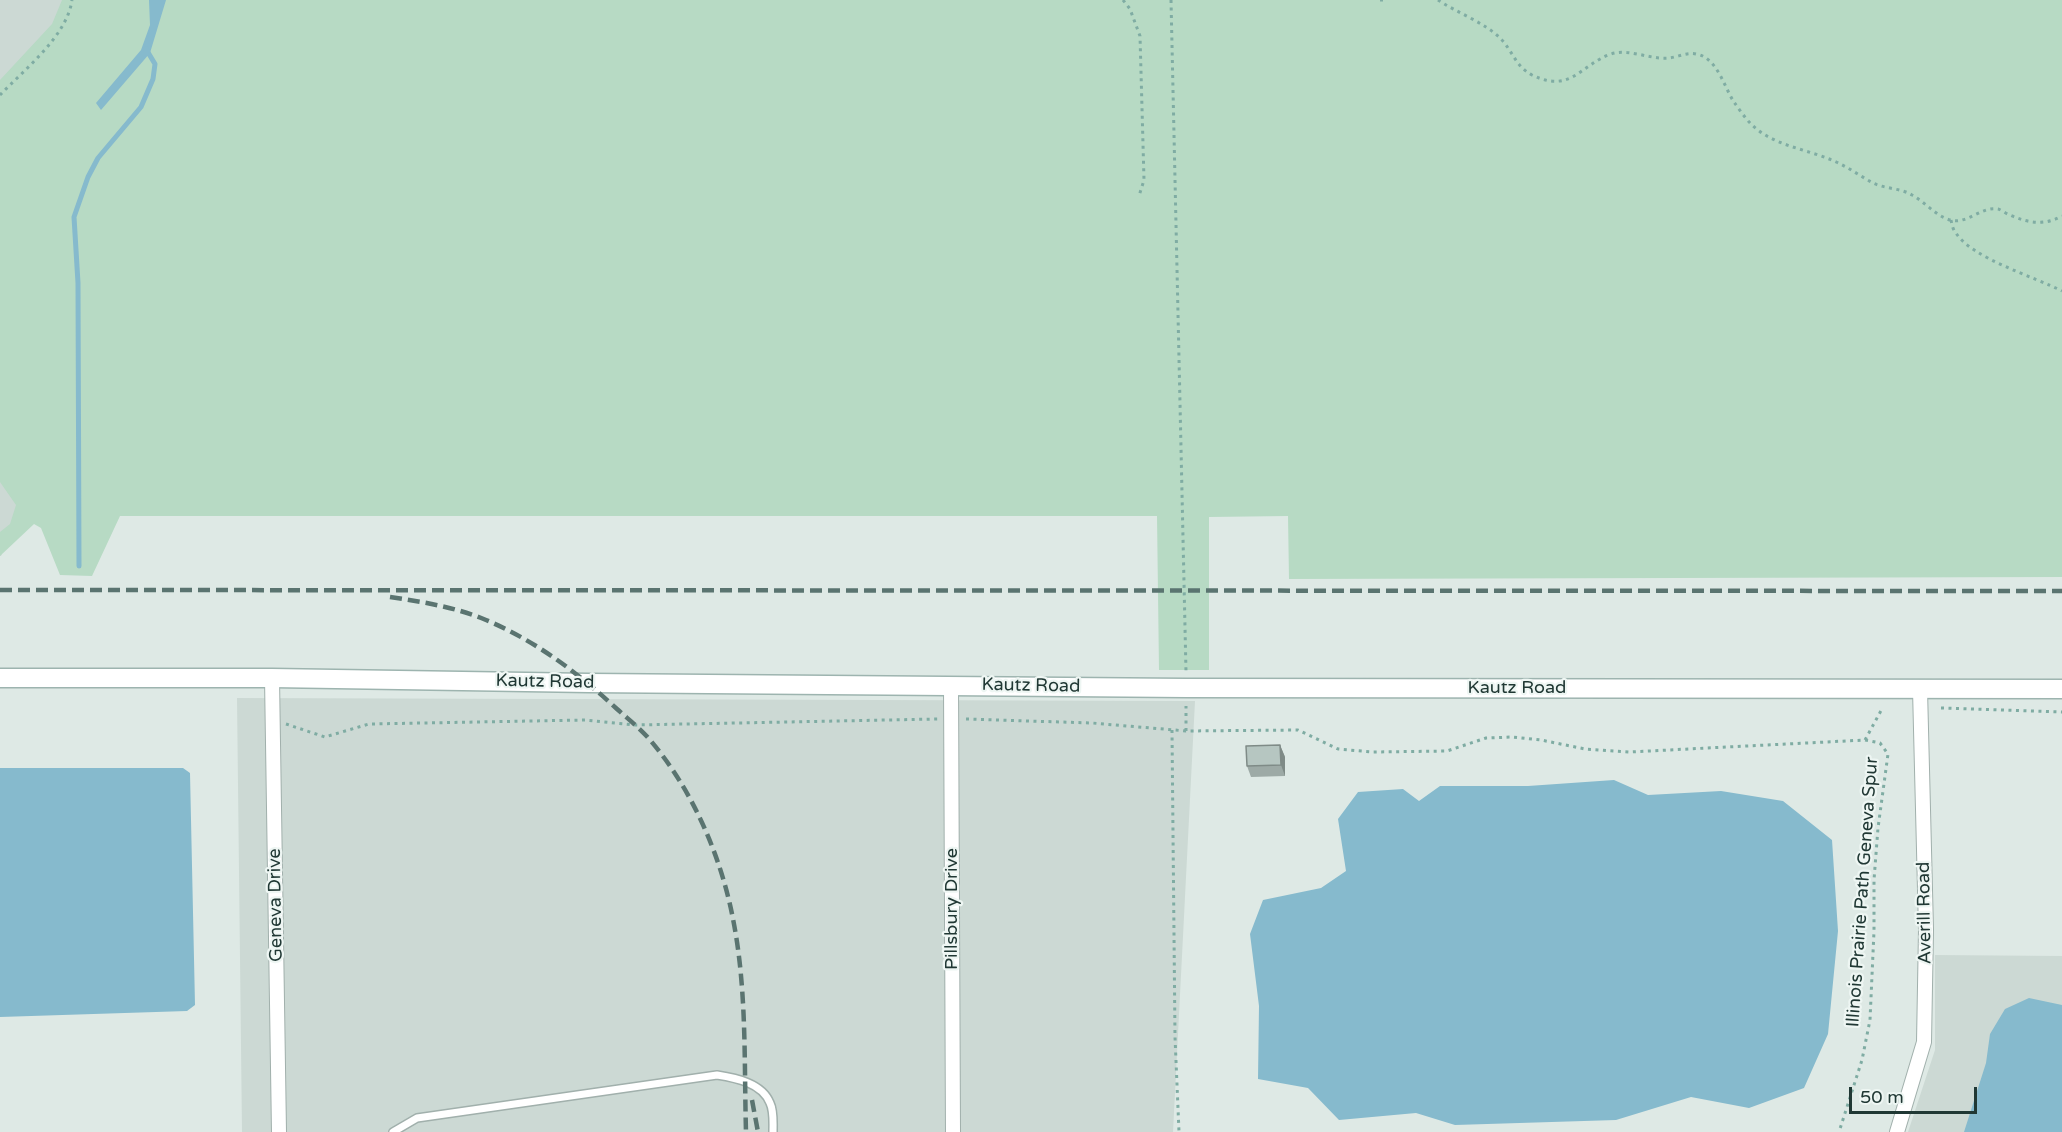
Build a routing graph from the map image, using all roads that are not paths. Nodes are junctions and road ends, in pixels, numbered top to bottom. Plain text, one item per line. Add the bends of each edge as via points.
1 (0, 678) edge
2 (272, 678) junction
3 (951, 685) junction
4 (1920, 689) junction
5 (2062, 689) edge
6 (279, 1132) edge
7 (393, 1132) edge
8 (773, 1132) edge
9 (953, 1132) edge
10 (1897, 1132) edge

1 - 2 street, Kautz Road
2 - 3 street, Kautz Road
2 - 6 street, Geneva Drive
3 - 4 street, Kautz Road
3 - 9 street, Pillsbury Drive
4 - 5 street, Kautz Road
4 - 10 street, Averill Road via 1926,930 1924,1042
7 - 8 lane via 417,1118 717,1075 760,1090 770,1103

